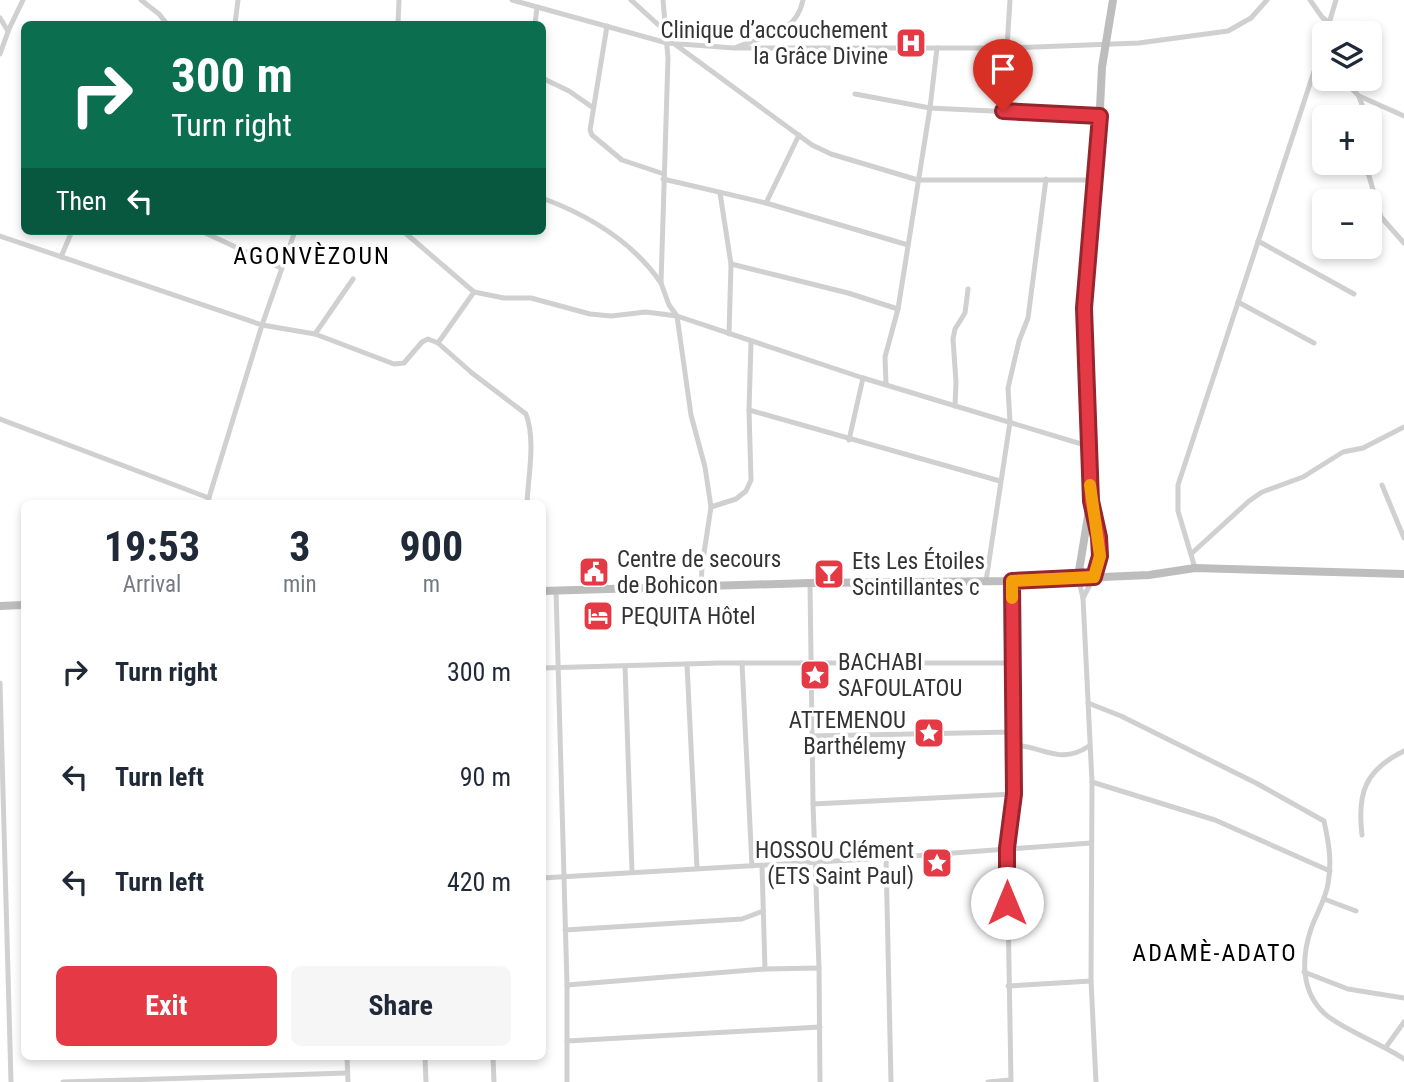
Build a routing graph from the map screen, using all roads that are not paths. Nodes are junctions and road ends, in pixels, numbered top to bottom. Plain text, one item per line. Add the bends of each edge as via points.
1 (23, 0) edge
2 (141, 0) edge
3 (238, 0) edge
4 (399, 0) edge
5 (512, 0) edge
6 (631, 0) edge
7 (663, 0) edge
8 (803, 0) edge
9 (1010, 0) edge
10 (1113, 0) edge
11 (1267, 0) edge
12 (1310, 0) edge
13 (1336, 0) edge
14 (537, 8) junction
15 (0, 18) edge
16 (165, 21) edge
17 (235, 21) edge
18 (398, 21) edge
19 (535, 21) edge
20 (1327, 21) edge
21 (1330, 21) edge
22 (607, 26) junction
23 (664, 30) junction
24 (8, 31) junction
25 (667, 43) junction
26 (675, 45) junction
27 (1105, 46) junction
28 (734, 48) junction
29 (937, 48) junction
30 (1007, 48) junction
31 (0, 54) edge
32 (546, 80) edge
33 (1312, 80) edge
34 (1354, 91) edge
35 (855, 94) dead end
36 (1359, 96) junction
37 (1362, 105) edge
38 (592, 107) junction
39 (930, 108) junction
40 (1100, 116) junction
41 (1404, 116) edge
42 (799, 135) junction
43 (1368, 175) edge
44 (664, 177) junction
45 (1046, 179) junction
46 (918, 180) junction
47 (1096, 180) junction
48 (719, 193) junction
49 (546, 200) edge
50 (766, 203) junction
51 (70, 235) edge
52 (210, 235) edge
53 (293, 235) edge
54 (407, 235) edge
55 (0, 236) edge
56 (1258, 241) junction
57 (1404, 243) edge
58 (908, 245) junction
59 (61, 257) junction
60 (732, 264) junction
61 (281, 268) junction
62 (353, 279) dead end
63 (661, 283) junction
64 (968, 289) dead end
65 (474, 292) junction
66 (1354, 293) dead end
67 (1238, 302) junction
68 (898, 309) junction
69 (677, 316) junction
70 (262, 325) junction
71 (315, 334) junction
72 (729, 334) junction
73 (438, 342) junction
74 (751, 342) junction
75 (1314, 343) dead end
76 (863, 378) junction
77 (886, 384) junction
78 (955, 406) junction
79 (748, 410) junction
80 (0, 419) edge
81 (1010, 422) junction
82 (1404, 427) edge
83 (849, 440) junction
84 (1088, 446) junction
85 (1000, 481) junction
86 (1382, 485) dead end
87 (205, 500) edge
88 (208, 500) edge
89 (527, 500) edge
90 (1091, 501) junction
91 (711, 507) junction
92 (1404, 538) edge
93 (1191, 554) junction
94 (1195, 568) junction
95 (1404, 574) edge
96 (1078, 577) junction
97 (1094, 577) junction
98 (986, 581) junction
99 (1012, 581) junction
100 (810, 583) junction
101 (701, 587) junction
102 (556, 590) junction
103 (546, 591) edge
104 (1083, 598) junction
105 (21, 605) edge
106 (0, 606) edge
107 (810, 662) junction
108 (742, 663) junction
109 (1012, 663) junction
110 (687, 664) junction
111 (625, 666) junction
112 (557, 667) junction
113 (546, 668) edge
114 (0, 683) edge
115 (1088, 703) junction
116 (1012, 732) junction
117 (811, 736) junction
118 (1012, 745) junction
119 (1089, 745) junction
120 (1404, 751) edge
121 (1092, 782) junction
122 (1014, 794) junction
123 (813, 804) junction
124 (1362, 835) dead end
125 (1091, 843) junction
126 (1007, 848) junction
127 (886, 858) junction
128 (813, 862) junction
129 (752, 866) junction
130 (762, 866) junction
131 (697, 868) junction
132 (1330, 871) junction
133 (632, 872) junction
134 (563, 877) junction
135 (546, 878) edge
136 (1324, 899) junction
137 (3, 902) edge
138 (763, 911) junction
139 (1356, 911) dead end
140 (565, 930) junction
141 (819, 968) junction
142 (765, 969) junction
143 (1304, 972) junction
144 (1091, 981) junction
145 (567, 985) junction
146 (1008, 986) junction
147 (1404, 998) edge
148 (1404, 1022) edge
149 (820, 1027) junction
150 (567, 1041) junction
151 (1386, 1047) junction
152 (1404, 1059) edge
153 (347, 1060) edge
154 (425, 1060) edge
155 (494, 1060) edge
156 (347, 1073) junction
157 (1011, 1081) edge
158 (11, 1082) edge
159 (63, 1082) edge
160 (348, 1082) edge
161 (426, 1082) edge
162 (494, 1082) edge
163 (567, 1082) edge
164 (820, 1082) edge
165 (891, 1082) edge
166 (988, 1082) edge
167 (1096, 1082) edge

1 - 24 street
2 - 16 street
3 - 17 street
4 - 18 street
5 - 14 street
6 - 23 street
7 - 23 street
8 - 28 street via 800,11 784,29
9 - 30 street
10 - 27 street
11 - 27 street via 1251,18 1228,31
12 - 20 street
13 - 21 street
14 - 19 street
14 - 22 street
15 - 24 street
22 - 25 street
22 - 38 street
23 - 25 street
24 - 31 street
25 - 26 street
25 - 44 street
26 - 28 street
26 - 42 street
27 - 30 street
27 - 40 street
28 - 29 street
29 - 30 street
29 - 39 street
32 - 38 street
33 - 56 street
34 - 36 street
35 - 39 street
36 - 37 street
36 - 41 street
38 - 44 street via 590,130 598,141 622,160
39 - 40 street
39 - 46 street
40 - 47 street
42 - 46 street via 831,154
42 - 50 street
43 - 57 street via 1381,217
44 - 48 street
44 - 63 street
45 - 46 street
45 - 47 street
45 - 81 street via 1028,318 1008,388
46 - 58 street
47 - 84 street via 1084,308
48 - 50 street
48 - 60 street
49 - 63 street via 619,239
50 - 58 street
51 - 59 street
52 - 61 street
53 - 61 street
54 - 65 street
55 - 59 street
56 - 66 street
56 - 67 street
58 - 68 street
59 - 70 street
60 - 68 street
60 - 72 street
61 - 70 street
62 - 71 street
63 - 69 street
64 - 78 street via 965,313 953,339
65 - 69 street via 531,298 590,314
65 - 73 street
67 - 75 street
67 - 93 street via 1178,485 1178,511
68 - 77 street via 885,357
69 - 72 street
69 - 91 street via 691,415
70 - 71 street
70 - 88 street
71 - 73 street via 399,365 422,342
72 - 74 street
73 - 89 street via 526,414 530,424
74 - 76 street
74 - 79 street
76 - 77 street
76 - 83 street
77 - 78 street
78 - 81 street
79 - 83 street
79 - 91 street via 749,486 736,499
80 - 87 street
81 - 84 street
81 - 85 street
82 - 93 street via 1262,492
83 - 85 street
84 - 90 street
85 - 98 street
86 - 92 street
90 - 96 street
90 - 97 street via 1100,556
91 - 101 street
93 - 94 street
94 - 95 street
94 - 97 street
96 - 97 street
96 - 99 street
96 - 104 street
97 - 104 street
98 - 99 street
98 - 100 street
99 - 109 street
100 - 101 street
100 - 107 street
101 - 102 street
102 - 103 street
102 - 112 street
104 - 115 street
105 - 106 street
107 - 108 street
107 - 109 street
107 - 117 street
108 - 110 street
108 - 129 street
109 - 116 street
110 - 111 street
110 - 131 street
111 - 112 street
111 - 133 street
112 - 113 street
112 - 134 street
114 - 137 street
115 - 119 street
115 - 132 street via 1244,777 1324,821
116 - 117 street
116 - 118 street
117 - 123 street
118 - 119 street via 1067,756
118 - 122 street
119 - 121 street
120 - 124 street via 1385,760 1367,782 1361,798
121 - 125 street
121 - 132 street via 1215,820
122 - 123 street
122 - 126 street
123 - 128 street
125 - 126 street
125 - 144 street
126 - 127 street
126 - 146 street
127 - 128 street
127 - 165 street
128 - 130 street
128 - 141 street
129 - 130 street
129 - 131 street
130 - 138 street
131 - 133 street
132 - 136 street
133 - 134 street
134 - 135 street
134 - 140 street
136 - 139 street
136 - 143 street via 1311,929
137 - 158 street
138 - 140 street via 742,919
138 - 142 street
140 - 145 street
141 - 142 street
141 - 149 street
142 - 145 street
143 - 147 street via 1348,989
143 - 151 street via 1309,991 1327,1016
144 - 146 street
144 - 167 street
145 - 150 street
146 - 157 street
148 - 151 street
149 - 150 street
149 - 164 street
150 - 163 street
151 - 152 street
153 - 156 street
154 - 161 street
155 - 162 street
156 - 159 street
156 - 160 street
157 - 166 street

